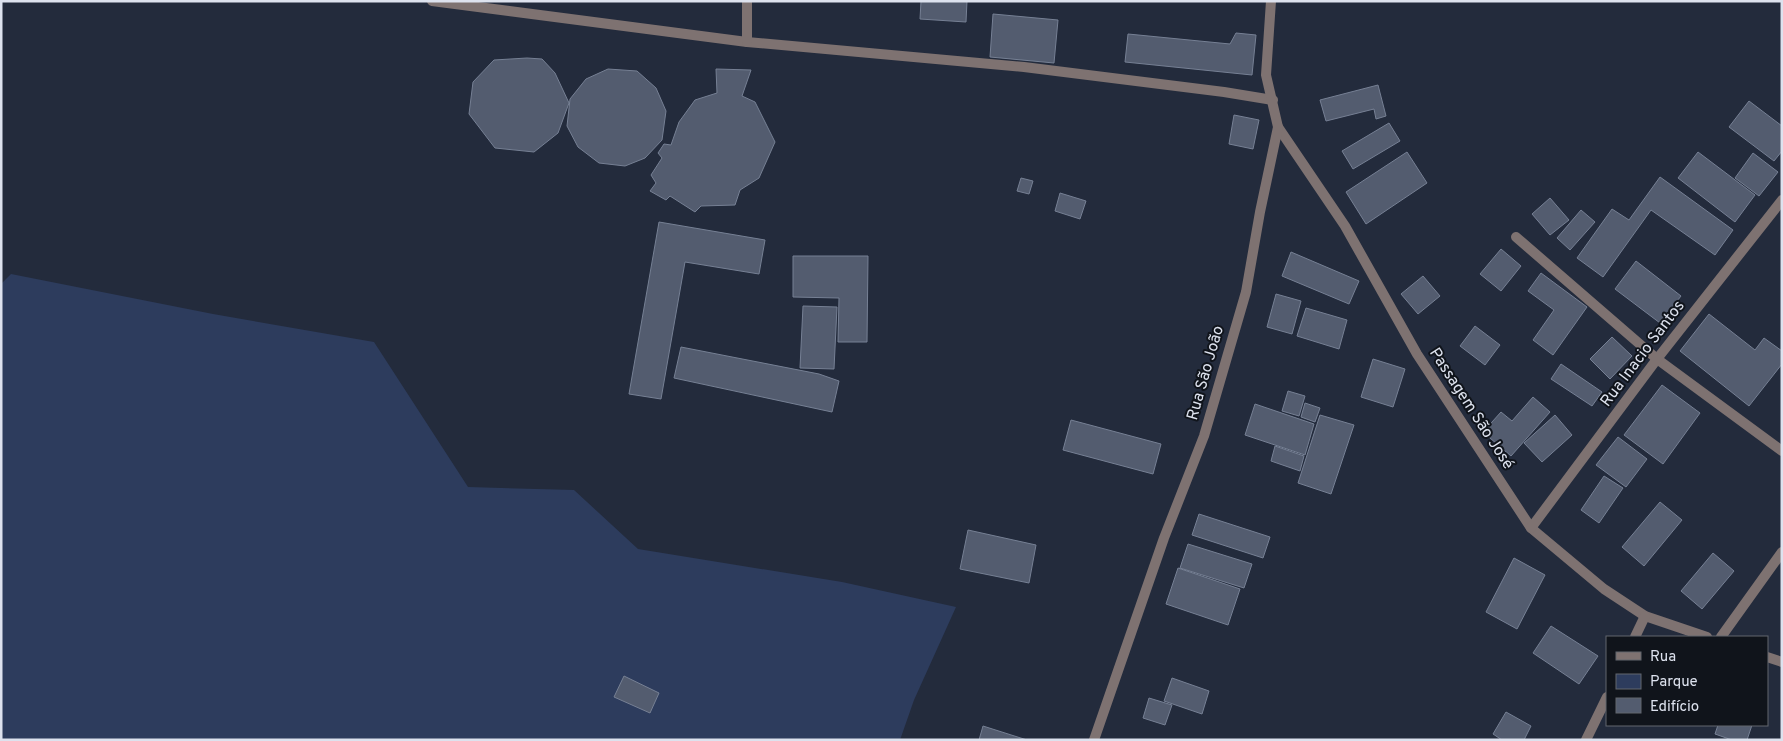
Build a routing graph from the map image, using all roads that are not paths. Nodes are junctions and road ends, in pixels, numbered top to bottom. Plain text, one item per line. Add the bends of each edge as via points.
1 (432, 1) edge
2 (748, 1) edge
3 (1271, 1) edge
4 (747, 42) junction
5 (1273, 100) junction
6 (1278, 127) junction
7 (1782, 200) edge
8 (1516, 236) dead end
9 (1657, 359) junction
10 (1782, 451) edge
11 (1531, 528) junction
12 (1782, 552) edge
13 (1645, 616) junction
14 (1635, 636) edge
15 (1704, 636) edge
16 (1722, 636) edge
17 (1768, 657) edge
18 (1782, 662) edge
19 (1606, 698) edge
20 (1094, 740) edge
21 (1586, 740) edge

1 - 4 street
2 - 4 street
3 - 5 street, Rua São João via 1266,75
4 - 5 street via 1024,67
5 - 6 street, Rua São João
6 - 11 street, Passagem São José via 1345,226 1417,354
6 - 20 street, Rua São João via 1246,292 1204,436 1164,538
7 - 9 street, Rua Inacio Santos
8 - 9 street
9 - 10 street
9 - 11 street, Rua Inacio Santos
11 - 13 street, Passagem São José via 1604,589
12 - 16 street
13 - 14 street
13 - 15 street, Passagem São José
17 - 18 street
19 - 21 street

